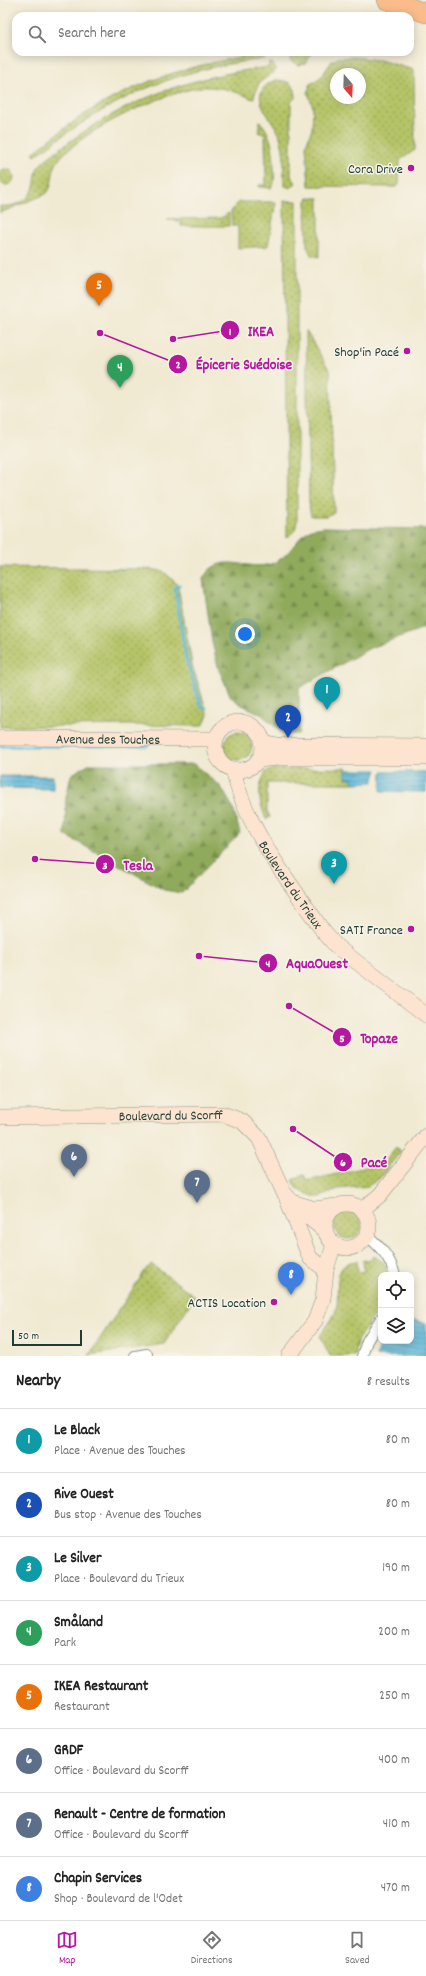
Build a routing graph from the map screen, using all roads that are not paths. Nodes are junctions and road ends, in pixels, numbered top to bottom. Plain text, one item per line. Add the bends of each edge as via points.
1 (395, 2) edge
2 (426, 14) edge
3 (0, 738) edge
4 (216, 739) junction
5 (262, 742) junction
6 (426, 746) edge
7 (426, 758) edge
8 (255, 763) junction
9 (233, 769) junction
10 (243, 804) junction
11 (426, 1015) edge
12 (0, 1116) edge
13 (426, 1136) edge
14 (290, 1198) junction
15 (336, 1206) junction
16 (363, 1209) junction
17 (325, 1231) junction
18 (368, 1236) junction
19 (334, 1244) junction
20 (326, 1270) junction
21 (394, 1272) edge
22 (378, 1323) edge
23 (147, 1354) dead end
24 (135, 1356) edge
25 (289, 1356) edge
26 (362, 1356) edge

1 - 2 highway
3 - 4 street, Avenue des Touches
4 - 5 street via 223,728 231,723 240,722 253,727 259,733
4 - 9 street via 215,749 218,758 224,765
5 - 6 street via 277,745
5 - 8 street via 262,752
7 - 8 street via 276,758
8 - 9 street via 242,770
8 - 10 street
9 - 10 street, Boulevard du Trieux
10 - 11 street, Boulevard du Trieux via 248,817 323,931 337,947
12 - 14 street, Boulevard du Scorff via 223,1114 242,1121 258,1138 280,1187
13 - 16 street via 380,1195
14 - 15 street via 315,1209
14 - 17 street, Boulevard du Scorff
14 - 20 street via 288,1205 310,1258
15 - 16 street via 350,1203
15 - 17 street via 327,1216
16 - 18 street via 370,1221
17 - 19 street
18 - 19 street via 356,1246 349,1248
18 - 21 street via 383,1250
19 - 20 street
20 - 25 street via 324,1299 315,1321
22 - 26 street via 367,1341
23 - 24 street

